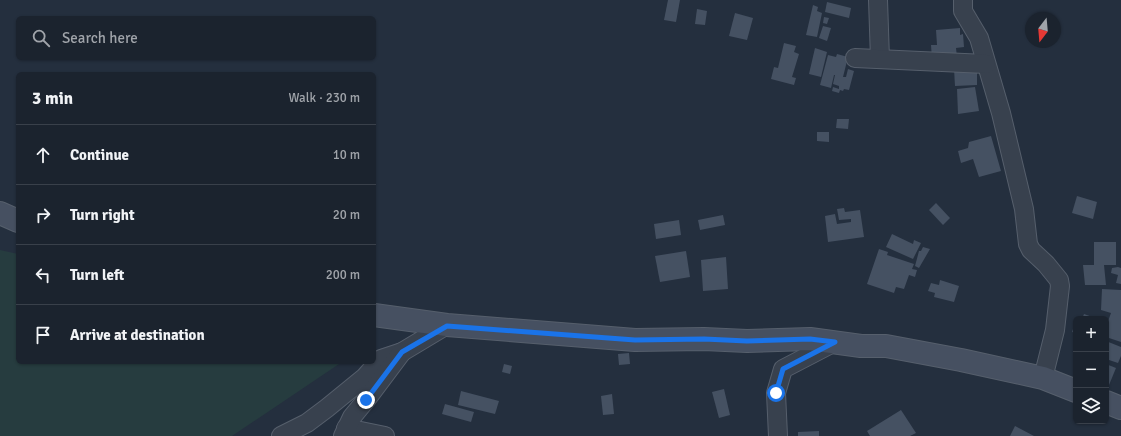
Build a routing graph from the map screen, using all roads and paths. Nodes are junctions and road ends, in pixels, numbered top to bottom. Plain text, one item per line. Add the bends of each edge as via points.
1 (878, 0) edge
2 (963, 0) edge
3 (855, 58) dead end
4 (880, 59) junction
5 (986, 64) junction
6 (0, 214) edge
7 (16, 220) edge
8 (376, 315) edge
9 (447, 326) junction
10 (835, 342) junction
11 (402, 352) junction
12 (1043, 378) junction
13 (1073, 390) edge
14 (1109, 403) edge
15 (1121, 408) edge
16 (345, 432) edge
17 (281, 436) edge
18 (385, 436) edge
19 (778, 436) edge

1 - 4 street
2 - 5 street via 963,11 979,38
3 - 4 street
4 - 5 street
5 - 12 street via 1001,113 1024,209 1028,244 1046,264 1060,286 1055,330
6 - 7 main road
8 - 9 main road
9 - 10 main road via 635,340 810,339
9 - 11 street
10 - 12 main road via 886,346
10 - 19 street via 783,369 776,393
11 - 16 street via 352,417
11 - 17 street via 381,359 365,377 327,408 307,423
12 - 13 main road
14 - 15 main road
16 - 18 street

